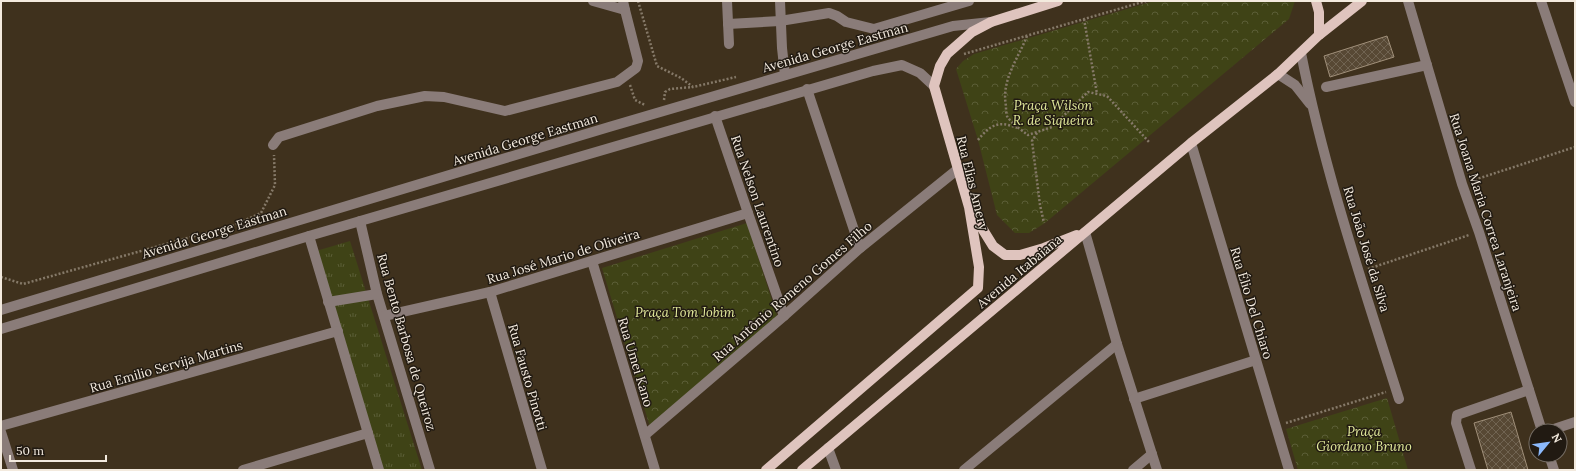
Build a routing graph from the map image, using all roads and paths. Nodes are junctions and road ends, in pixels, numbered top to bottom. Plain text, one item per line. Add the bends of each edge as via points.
1 (593, 1) edge
2 (638, 1) edge
3 (727, 1) edge
4 (780, 1) edge
5 (969, 1) edge
6 (1058, 1) edge
7 (1146, 1) edge
8 (1316, 1) edge
9 (1362, 1) edge
10 (1408, 1) edge
11 (1541, 1) edge
12 (624, 5) edge
13 (1084, 19) junction
14 (780, 21) junction
15 (991, 22) junction
16 (728, 24) junction
17 (1319, 35) junction
18 (1027, 36) junction
19 (729, 44) dead end
20 (1301, 53) junction
21 (961, 55) dead end
22 (1427, 65) junction
23 (1278, 74) junction
24 (627, 75) junction
25 (785, 75) junction
26 (714, 82) dead end
27 (934, 86) junction
28 (693, 87) junction
29 (1326, 87) dead end
30 (807, 89) junction
31 (1097, 94) junction
32 (670, 98) dead end
33 (664, 100) junction
34 (658, 102) dead end
35 (1575, 102) edge
36 (652, 103) dead end
37 (1311, 106) junction
38 (716, 116) junction
39 (1020, 128) junction
40 (1037, 132) junction
41 (978, 140) dead end
42 (1148, 142) dead end
43 (1191, 143) junction
44 (273, 145) joint
45 (1575, 147) edge
46 (958, 169) junction
47 (1462, 184) junction
48 (969, 207) junction
49 (748, 213) junction
50 (360, 221) junction
51 (1044, 224) dead end
52 (1085, 232) junction
53 (1479, 232) junction
54 (309, 236) junction
55 (860, 248) junction
56 (592, 261) junction
57 (1359, 272) junction
58 (1, 277) edge
59 (978, 288) joint
60 (490, 292) junction
61 (378, 294) junction
62 (328, 302) junction
63 (1, 310) edge
64 (384, 316) junction
65 (784, 316) junction
66 (1, 329) edge
67 (338, 331) junction
68 (1118, 344) junction
69 (1256, 360) junction
70 (1396, 389) junction
71 (1529, 390) junction
72 (1134, 399) junction
73 (1399, 399) dead end
74 (1539, 423) edge
75 (1, 426) edge
76 (1276, 426) junction
77 (1, 432) edge
78 (368, 433) junction
79 (645, 435) junction
80 (828, 448) junction
81 (1152, 454) junction
82 (262, 467) edge
83 (12, 470) edge
84 (243, 470) edge
85 (379, 470) edge
86 (430, 470) edge
87 (542, 470) edge
88 (655, 470) edge
89 (766, 470) edge
90 (802, 470) edge
91 (836, 470) edge
92 (964, 470) edge
93 (1133, 470) edge
94 (1157, 470) edge
95 (1290, 470) edge
96 (1471, 470) edge

1 - 12 street
2 - 28 path via 657,66
3 - 16 street
4 - 14 street
5 - 14 street via 874,29 846,22 829,13
6 - 15 main road, Avenida George Eastman
7 - 13 path
8 - 17 main road
9 - 17 main road
10 - 22 street, Rua Joana Maria Correa Laranjeira
11 - 35 street
12 - 24 street via 638,62 636,68
13 - 18 path
13 - 31 path
14 - 16 street
14 - 25 street
15 - 25 street, Avenida George Eastman via 953,26
15 - 27 main road via 972,32 947,54
16 - 19 street
17 - 20 main road
18 - 21 path
18 - 39 path via 1008,78 1004,98 1007,116
20 - 23 main road
20 - 37 street, Rua João José da Silva
22 - 29 street
22 - 47 street, Rua Joana Maria Correa Laranjeira
23 - 37 street, Rua João José da Silva via 1294,85
23 - 43 main road, Avenida Itabaiana
24 - 36 path via 635,100 646,105
24 - 44 street via 617,82 505,111 444,97 425,96 377,106 279,137
25 - 63 street, Avenida George Eastman
26 - 28 path
27 - 30 street via 920,73 902,65
27 - 46 main road, Rua Elias Amery
28 - 33 path via 670,88 665,92
30 - 38 street
30 - 55 street
31 - 40 path via 1088,92 1052,127
31 - 42 path via 1107,96
32 - 33 path
33 - 34 path
37 - 57 street, Rua João José da Silva
38 - 49 street, Rua Nelson Laurentino
38 - 50 street
39 - 40 path via 1028,135
39 - 41 path via 1006,123 996,125
40 - 51 path via 1032,141
43 - 52 main road, Avenida Itabaiana
43 - 69 street, Rua Élio Del Chiaro
44 - 58 path via 276,185 261,213 230,227 23,284
45 - 47 path
46 - 48 main road, Rua Elias Amery
46 - 55 street, Rua Antônio Romeno Gomes Filho
47 - 53 street, Rua Joana Maria Correa Laranjeira
48 - 52 main road via 993,246 1005,255 1020,255
48 - 59 main road, Rua Elias Amery via 979,267
49 - 56 street, Rua José Mario de Oliveira
49 - 65 street, Rua Nelson Laurentino
50 - 54 street
50 - 61 street, Rua Bento Barbosa de Queiroz
52 - 68 street
52 - 80 main road, Avenida Itabaiana
53 - 57 path
53 - 71 street, Rua Joana Maria Correa Laranjeira
54 - 62 street
54 - 66 street
55 - 65 street, Rua Antônio Romeno Gomes Filho
56 - 60 street, Rua José Mario de Oliveira
56 - 79 street, Rua Umei Kano
57 - 70 street, Rua João José da Silva
59 - 89 main road, Avenida Itabaiana
60 - 64 street, Rua José Mario de Oliveira
60 - 87 street, Rua Fausto Pinotti
61 - 62 street
61 - 64 street, Rua Bento Barbosa de Queiroz
62 - 67 street
64 - 86 street, Rua Bento Barbosa de Queiroz
65 - 79 street, Rua Antônio Romeno Gomes Filho
67 - 75 street, Rua Emilio Servija Martins
67 - 78 street
68 - 72 street
68 - 92 street
69 - 72 street
69 - 76 street, Rua Élio Del Chiaro
70 - 73 street, Rua João José da Silva
70 - 76 path
71 - 74 street, Rua Joana Maria Correa Laranjeira
71 - 96 street via 1457,415 1456,423
72 - 81 street
76 - 95 street, Rua Élio Del Chiaro
77 - 83 street
78 - 82 street
78 - 85 street
79 - 88 street, Rua Umei Kano
80 - 90 main road, Avenida Itabaiana
80 - 91 street
81 - 93 street
81 - 94 street
82 - 84 street

